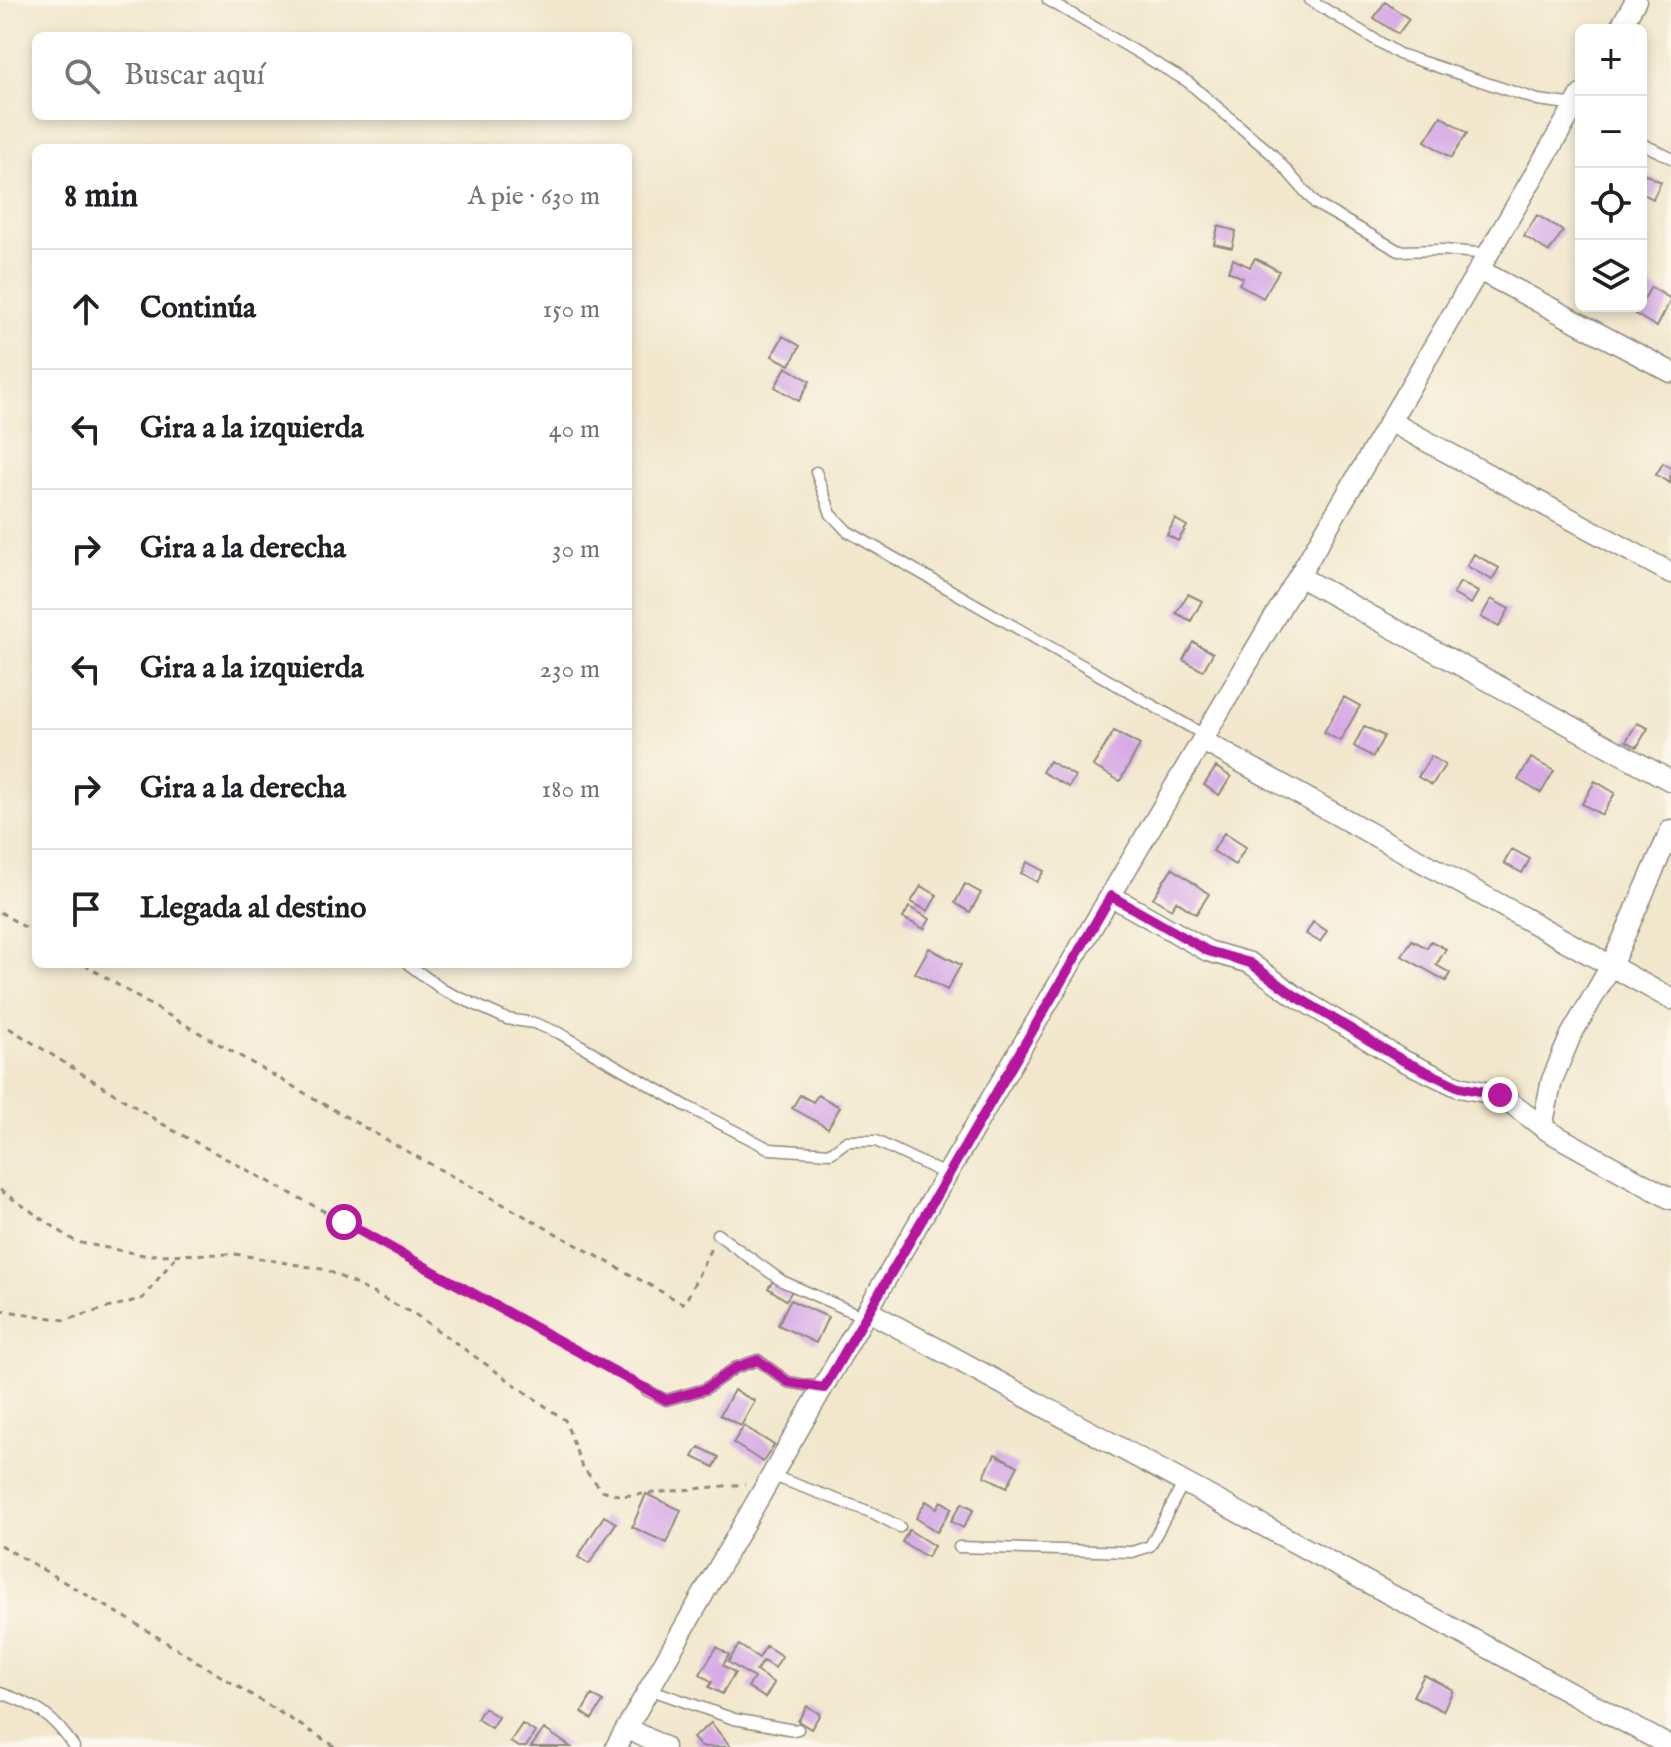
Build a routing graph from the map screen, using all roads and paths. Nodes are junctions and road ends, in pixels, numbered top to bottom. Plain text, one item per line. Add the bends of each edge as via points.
1 (1048, 0) edge
2 (1310, 0) edge
3 (1636, 0) edge
4 (1622, 24) edge
5 (1575, 105) edge
6 (1575, 110) edge
7 (1647, 146) edge
8 (1671, 158) edge
9 (1484, 262) junction
10 (1671, 372) edge
11 (1391, 422) junction
12 (816, 472) dead end
13 (1671, 573) edge
14 (1300, 577) junction
15 (1205, 738) junction
16 (1671, 781) edge
17 (1671, 830) edge
18 (1111, 896) junction
19 (0, 912) edge
20 (32, 932) edge
21 (1611, 966) junction
22 (90, 968) edge
23 (413, 968) edge
24 (1671, 999) edge
25 (9, 1028) dead end
26 (1542, 1127) junction
27 (947, 1175) junction
28 (0, 1190) edge
29 (1671, 1199) edge
30 (717, 1234) joint
31 (177, 1255) junction
32 (0, 1310) edge
33 (866, 1314) junction
34 (824, 1388) junction
35 (646, 1390) joint
36 (773, 1476) junction
37 (1184, 1482) junction
38 (900, 1527) dead end
39 (0, 1545) edge
40 (959, 1547) dead end
41 (649, 1689) junction
42 (0, 1693) edge
43 (627, 1728) junction
44 (798, 1729) dead end
45 (74, 1747) edge
46 (336, 1747) edge
47 (616, 1747) edge
48 (664, 1747) edge
49 (1671, 1747) edge

1 - 9 lane via 1188,82 1273,155 1316,204 1399,251 1443,250
2 - 5 lane via 1399,54 1538,100
3 - 4 street
6 - 9 street
7 - 8 lane
9 - 10 street
9 - 11 street
11 - 13 street
11 - 14 street
12 - 15 lane via 831,514 847,531
14 - 15 street
14 - 16 street
15 - 18 street
15 - 21 street
17 - 21 street
18 - 26 street via 1208,951 1250,963 1402,1060 1459,1087 1500,1095
18 - 27 street
19 - 20 path
21 - 24 street
21 - 26 street via 1571,1035 1552,1080
22 - 30 path via 682,1303
23 - 27 lane via 443,990 507,1019 559,1033 770,1149 831,1153 847,1141 876,1141
25 - 35 path via 169,1128
26 - 29 street
27 - 33 street
28 - 31 path via 76,1242 144,1255
30 - 33 lane via 782,1281
31 - 32 path via 143,1298 65,1320
31 - 36 path via 235,1254 327,1270 416,1315 565,1420 582,1467 602,1490 621,1496 737,1486
33 - 34 street
33 - 37 street
34 - 35 lane via 788,1382 758,1360 735,1368 705,1389 666,1400
34 - 36 street
36 - 38 lane
36 - 41 street
37 - 40 lane via 1150,1546 1132,1552
37 - 49 street
39 - 46 path
41 - 43 street
41 - 44 lane via 734,1719
42 - 45 lane via 54,1720
43 - 47 street
43 - 48 street

